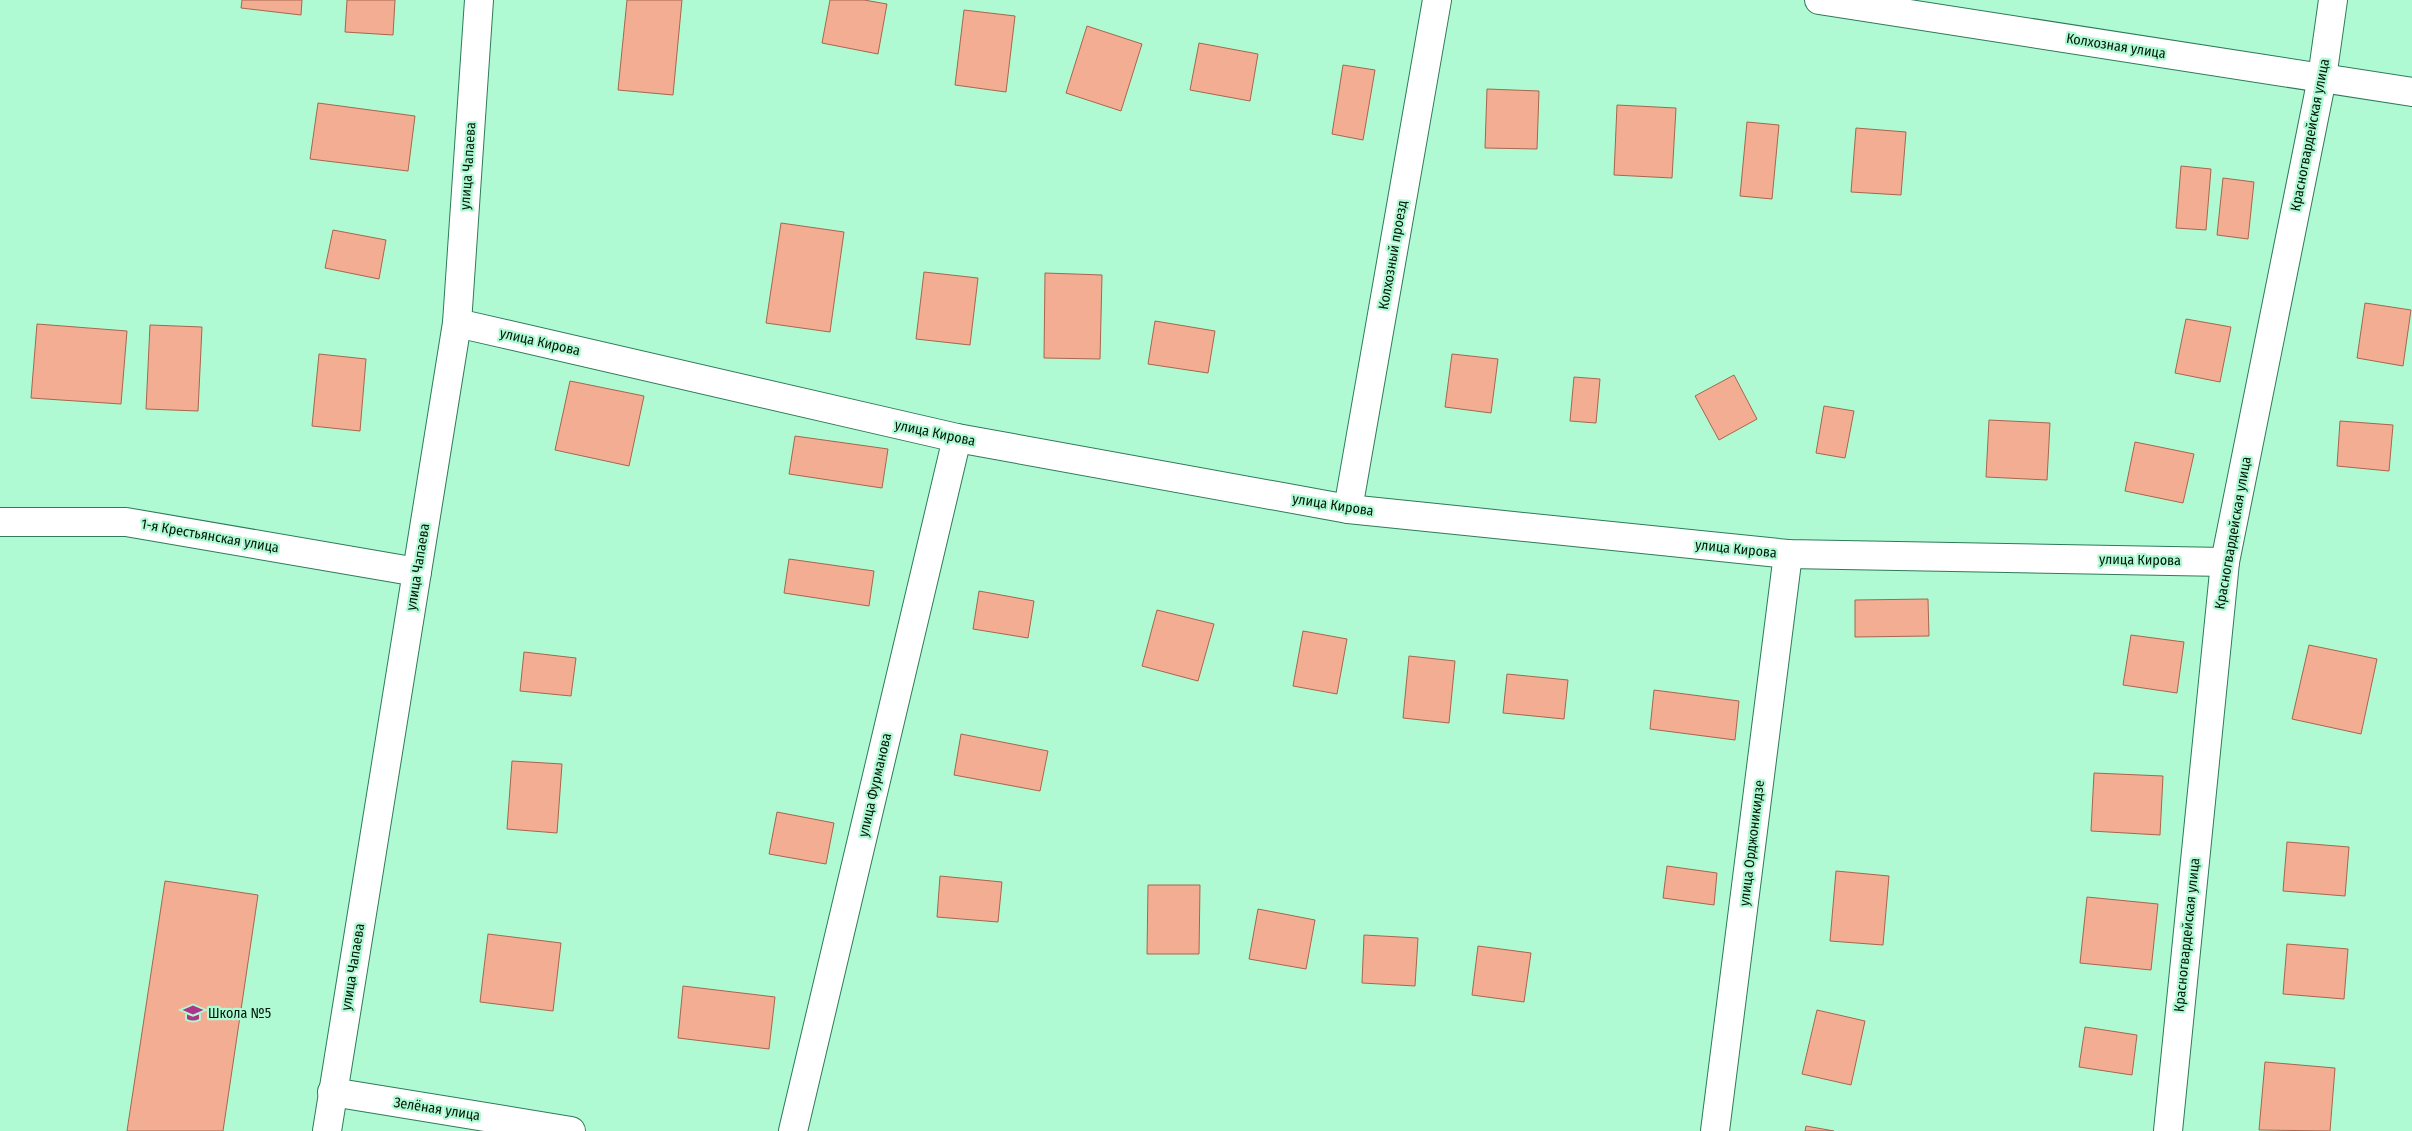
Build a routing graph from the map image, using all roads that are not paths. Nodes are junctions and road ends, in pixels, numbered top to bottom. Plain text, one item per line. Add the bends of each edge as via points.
1 (479, 0) edge
2 (1437, 0) edge
3 (1819, 0) edge
4 (2334, 0) edge
5 (2322, 78) junction
6 (2412, 92) edge
7 (457, 323) junction
8 (957, 438) junction
9 (1348, 509) junction
10 (0, 522) edge
11 (1788, 554) junction
12 (2225, 562) junction
13 (417, 572) junction
14 (332, 1092) junction
15 (327, 1131) edge
16 (572, 1131) edge
17 (793, 1131) edge
18 (1715, 1131) edge
19 (2168, 1131) edge

1 - 7 street, улица Чапаева
2 - 9 street, Колхозный проезд
3 - 5 street, Колхозная улица
4 - 5 street, Красногвардейская улица
5 - 6 street, Колхозная улица
5 - 12 street, Красногвардейская улица
7 - 8 street, улица Кирова
7 - 13 street, улица Чапаева
8 - 9 street, улица Кирова
8 - 17 street, улица Фурманова
9 - 11 street, улица Кирова
10 - 13 street, 1-я Крестьянская улица via 126,522
11 - 12 street, улица Кирова
11 - 18 street, улица Орджоникидзе
12 - 19 street, Красногвардейская улица
13 - 14 street, улица Чапаева
14 - 15 street, улица Чапаева
14 - 16 street, Зелёная улица

